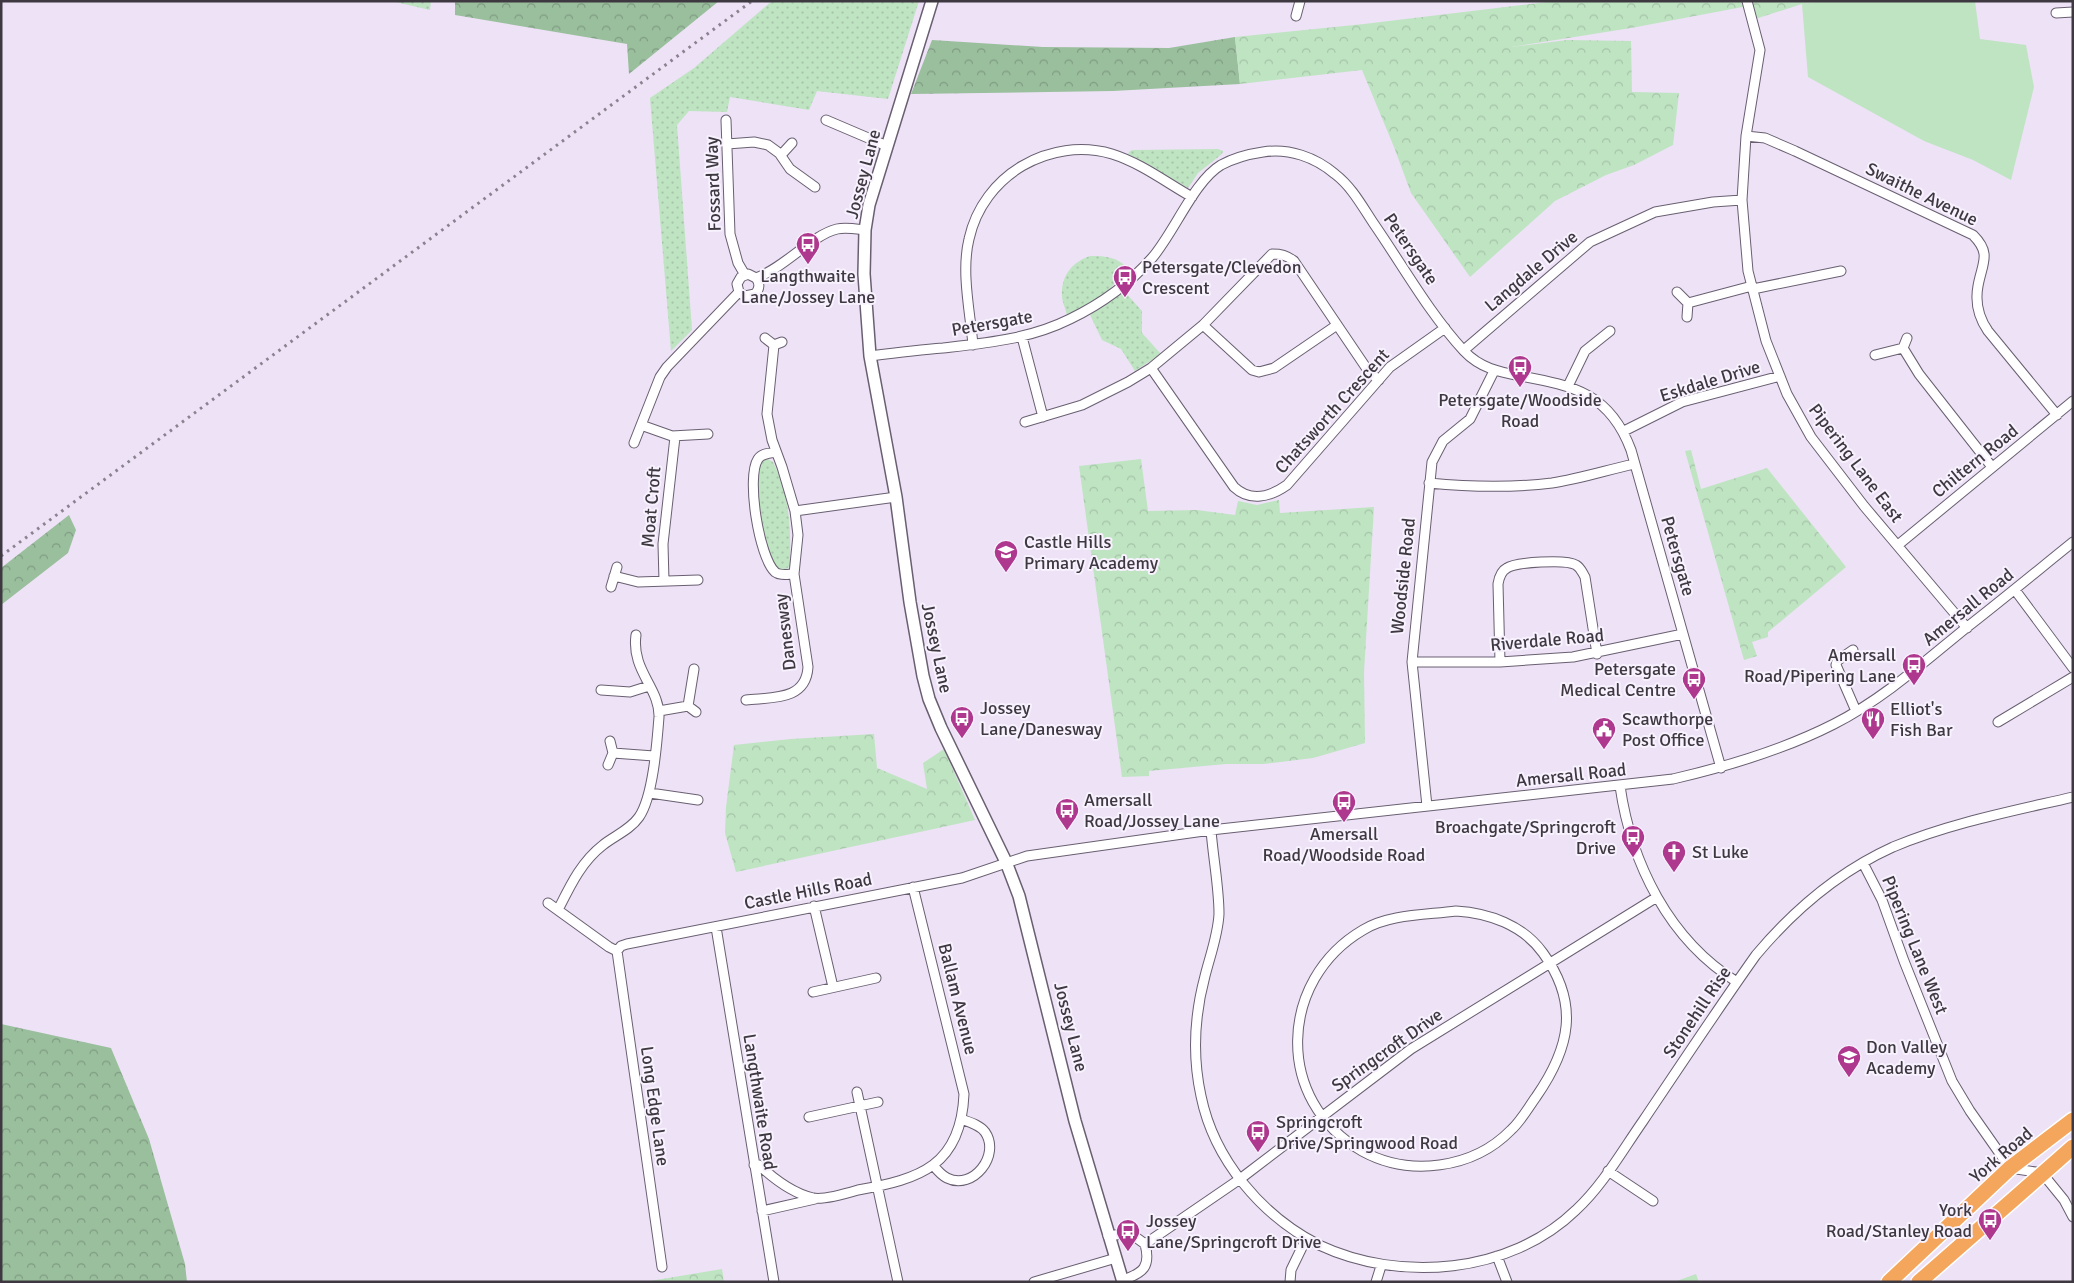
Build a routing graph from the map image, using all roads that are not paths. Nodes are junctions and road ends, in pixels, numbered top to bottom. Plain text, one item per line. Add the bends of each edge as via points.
1 (932, 1) edge
2 (1300, 1) edge
3 (1747, 1) edge
4 (2073, 12) edge
5 (2056, 13) dead end
6 (1296, 16) dead end
7 (726, 120) dead end
8 (826, 120) dead end
9 (1746, 136) junction
10 (792, 143) dead end
11 (728, 144) junction
12 (888, 146) junction
13 (781, 155) junction
14 (815, 187) dead end
15 (1192, 198) junction
16 (1742, 200) junction
17 (865, 230) junction
18 (1841, 271) dead end
19 (744, 275) junction
20 (756, 278) junction
21 (1752, 288) junction
22 (740, 292) junction
23 (1677, 292) dead end
24 (1688, 303) junction
25 (1687, 317) dead end
26 (1204, 325) junction
27 (1337, 325) junction
28 (1445, 328) junction
29 (1610, 331) dead end
30 (1022, 337) junction
31 (764, 338) dead end
32 (1907, 338) dead end
33 (973, 345) junction
34 (1903, 348) junction
35 (1464, 350) junction
36 (1875, 355) dead end
37 (870, 356) junction
38 (1151, 368) junction
39 (1494, 371) junction
40 (1780, 376) junction
41 (1379, 380) junction
42 (1568, 386) junction
43 (2073, 401) edge
44 (2057, 415) junction
45 (1043, 417) junction
46 (1025, 422) dead end
47 (641, 425) junction
48 (1624, 431) junction
49 (708, 434) dead end
50 (675, 437) junction
51 (634, 443) dead end
52 (776, 452) junction
53 (1634, 464) junction
54 (1992, 467) junction
55 (1429, 483) junction
56 (896, 497) junction
57 (795, 511) junction
58 (2073, 542) edge
59 (1898, 545) junction
60 (794, 574) junction
61 (698, 580) dead end
62 (664, 581) junction
63 (611, 587) dead end
64 (2015, 590) junction
65 (1967, 628) junction
66 (1683, 634) junction
67 (636, 635) dead end
68 (1853, 650) dead end
69 (1598, 654) junction
70 (1412, 662) junction
71 (1500, 662) junction
72 (2073, 668) edge
73 (694, 669) dead end
74 (2073, 677) edge
75 (649, 686) junction
76 (601, 690) dead end
77 (746, 700) dead end
78 (659, 711) junction
79 (1856, 711) junction
80 (1998, 722) dead end
81 (610, 741) dead end
82 (614, 753) junction
83 (654, 756) junction
84 (608, 765) dead end
85 (1721, 768) junction
86 (1620, 786) junction
87 (650, 793) junction
88 (2073, 797) edge
89 (698, 800) dead end
90 (1427, 806) junction
91 (1211, 830) junction
92 (1006, 862) junction
93 (1863, 863) junction
94 (913, 887) junction
95 (1657, 897) junction
96 (548, 903) dead end
97 (814, 906) junction
98 (558, 910) junction
99 (716, 927) junction
100 (617, 951) junction
101 (1550, 963) junction
102 (876, 978) dead end
103 (1737, 982) junction
104 (833, 987) junction
105 (813, 992) dead end
106 (856, 1092) dead end
107 (878, 1102) dead end
108 (860, 1106) junction
109 (1322, 1116) junction
110 (809, 1117) dead end
111 (961, 1119) junction
112 (2073, 1120) edge
113 (2073, 1147) edge
114 (754, 1165) junction
115 (933, 1165) junction
116 (2010, 1168) junction
117 (1608, 1171) junction
118 (2042, 1173) junction
119 (1240, 1179) junction
120 (878, 1187) junction
121 (815, 1199) junction
122 (1653, 1201) dead end
123 (762, 1211) junction
124 (2073, 1217) edge
125 (1108, 1236) junction
126 (1306, 1239) junction
127 (1145, 1244) junction
128 (1497, 1256) junction
129 (1116, 1258) junction
130 (662, 1266) dead end
131 (1381, 1266) junction
132 (1123, 1281) edge
133 (774, 1282) edge
134 (898, 1282) edge
135 (1034, 1282) edge
136 (1290, 1282) edge
137 (1376, 1282) edge
138 (1506, 1282) edge
139 (1889, 1282) edge
140 (1918, 1282) edge

1 - 12 street, Jossey Lane
2 - 6 street
3 - 9 street, Pipering Lane East via 1760,50
4 - 5 street
7 - 11 street, Fossard Way
8 - 12 street
9 - 16 street, Pipering Lane East
9 - 44 street, Swaithe Avenue via 1765,138 1973,234 1985,253 1978,286 1980,319
10 - 13 street
11 - 13 street via 762,143
11 - 19 street, Fossard Way via 730,234
12 - 17 street, Jossey Lane via 873,187
13 - 14 street via 790,169
15 - 28 street, Petersgate via 1220,166 1238,158 1272,151 1303,155 1326,167 1350,188
15 - 30 street, Petersgate via 1152,258 1115,292 1070,320
15 - 33 street via 1129,161 1100,151 1061,152 1023,164 990,194 978,212 969,239 966,264
16 - 21 street, Pipering Lane East
16 - 35 street, Langdale Drive via 1655,212 1590,242
17 - 20 street via 843,228 825,233
17 - 37 street, Jossey Lane via 864,274
18 - 21 street
19 - 20 street
19 - 22 street via 738,281
20 - 22 street via 759,289 755,294 745,296
21 - 24 street
21 - 40 street, Pipering Lane East via 1766,342
22 - 47 street via 667,367
23 - 24 street
24 - 25 street
26 - 27 street via 1258,372 1274,368
26 - 27 street via 1266,258 1280,254 1294,262
26 - 38 street
27 - 41 street via 1369,372
28 - 35 street, Petersgate
28 - 41 street, Chatsworth Crescent via 1409,352
29 - 42 street via 1586,351
30 - 33 street, Petersgate
30 - 45 street
31 - 52 street, Danesway via 778,343 767,414
32 - 34 street
33 - 37 street, Petersgate
34 - 36 street
34 - 54 street via 1919,374
35 - 39 street, Petersgate
37 - 56 street, Jossey Lane
38 - 41 street, Chatsworth Crescent via 1234,487 1251,496 1276,493 1287,485
38 - 45 street via 1082,404
39 - 42 street, Petersgate
39 - 55 street, Woodside Road via 1470,419 1436,451
40 - 48 street, Eskdale Drive via 1682,402
40 - 59 street, Pipering Lane East via 1812,436 1864,506
42 - 48 street, Petersgate via 1602,405
43 - 44 street, Chiltern Road
44 - 54 street, Chiltern Road
45 - 46 street
47 - 50 street
47 - 51 street
48 - 53 street, Petersgate
49 - 50 street
50 - 62 street, Moat Croft via 663,544
52 - 57 street, Danesway
52 - 60 street, Danesway via 758,459 754,502 761,541 774,570 780,574
53 - 55 street via 1532,485
53 - 66 street, Petersgate
54 - 59 street, Chiltern Road
55 - 70 street, Woodside Road
56 - 57 street
56 - 92 street, Jossey Lane via 910,602 929,699
57 - 60 street, Danesway via 798,536
58 - 64 street, Amersall Road
59 - 65 street, Pipering Lane East
60 - 77 street, Danesway via 808,667 805,682 786,696
61 - 62 street
62 - 63 street via 638,582 615,571
64 - 65 street, Amersall Road
64 - 72 street
65 - 79 street, Amersall Road
66 - 69 street, Riverdale Road
66 - 85 street, Petersgate
67 - 75 street via 636,656
68 - 79 street via 1837,660 1836,665
69 - 71 street, Riverdale Road
69 - 71 street via 1581,569 1565,562 1514,565 1499,576
70 - 71 street, Riverdale Road
70 - 90 street, Woodside Road
73 - 78 street via 692,709
74 - 80 street
75 - 76 street via 630,692
75 - 78 street
78 - 83 street
79 - 85 street, Amersall Road via 1777,750
81 - 82 street
82 - 83 street
82 - 84 street
83 - 87 street
85 - 86 street, Amersall Road via 1673,780
86 - 90 street, Amersall Road
86 - 95 street via 1633,844
87 - 89 street
87 - 98 street via 639,817 588,858
88 - 93 street, Stonehill Rise via 1950,827 1892,848
90 - 91 street, Amersall Road
91 - 92 street, Amersall Road via 1027,856
91 - 119 street, Stonehill Rise via 1219,914 1198,1006 1194,1048 1201,1099 1209,1122
92 - 94 street, Castle Hills Road via 962,878
92 - 125 street, Jossey Lane via 1029,929
93 - 103 street, Stonehill Rise via 1822,891 1776,931
93 - 116 street, Pipering Lane West via 1882,900 1952,1081
94 - 97 street, Castle Hills Road
94 - 111 street, Ballam Avenue via 964,1094
95 - 101 street, Springcroft Drive
95 - 103 street via 1666,913 1701,953
96 - 98 street
97 - 99 street, Castle Hills Road
97 - 104 street
98 - 100 street
99 - 100 street, Castle Hills Road via 627,944
99 - 114 street, Langthwaite Road
100 - 130 street, Long Edge Lane
101 - 109 street, Springcroft Drive via 1411,1049
101 - 109 street via 1565,999 1567,1019 1563,1049 1550,1076 1524,1115 1512,1130 1491,1146 1458,1161 1408,1166 1364,1152 1341,1137
101 - 109 street via 1537,945 1508,924 1471,912 1395,919 1364,930 1334,952 1324,964 1300,1013 1297,1044 1302,1078
102 - 104 street
103 - 117 street, Stonehill Rise
104 - 105 street
106 - 108 street
107 - 108 street
108 - 110 street
108 - 120 street
109 - 119 street, Springcroft Drive
111 - 115 street, Ballam Avenue via 951,1144
111 - 115 street via 980,1127 988,1139 990,1147 982,1168 959,1181 947,1178
112 - 116 highway, York Road
113 - 118 highway
114 - 121 street via 759,1165 779,1183
114 - 123 street, Langthwaite Road
115 - 120 street, Ballam Avenue via 902,1182
116 - 118 street
116 - 139 highway, York Road
117 - 122 street
117 - 128 street, Stonehill Rise via 1560,1225 1521,1247
118 - 124 street
118 - 140 highway
119 - 126 street, Stonehill Rise via 1263,1205
119 - 127 street, Springcroft Drive
120 - 121 street, Ballam Avenue
120 - 134 street
121 - 123 street, Ballam Avenue
123 - 133 street, Langthwaite Road
125 - 127 street via 1130,1233
125 - 129 street, Jossey Lane
126 - 131 street, Stonehill Rise via 1333,1252
126 - 136 street via 1291,1270
127 - 132 street via 1147,1261 1144,1268
128 - 131 street, Stonehill Rise via 1442,1268 1415,1270
128 - 138 street
129 - 132 street, Jossey Lane
129 - 135 street
131 - 137 street

